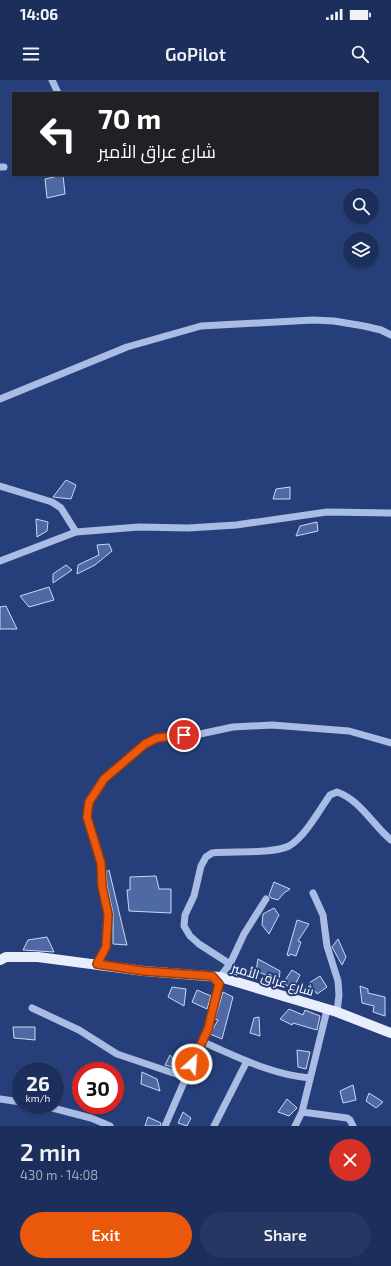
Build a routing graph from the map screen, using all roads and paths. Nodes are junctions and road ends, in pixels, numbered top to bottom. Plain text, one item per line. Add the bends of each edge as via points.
1 (52, 80) edge
2 (58, 92) edge
3 (391, 335) edge
4 (0, 399) edge
5 (0, 486) edge
6 (391, 512) edge
7 (76, 532) junction
8 (0, 562) edge
9 (391, 743) edge
10 (391, 840) edge
11 (313, 893) dead end
12 (266, 899) dead end
13 (0, 960) edge
14 (97, 964) junction
15 (230, 964) junction
16 (216, 976) junction
17 (32, 1008) dead end
18 (327, 1010) junction
19 (337, 1012) junction
20 (391, 1033) edge
21 (203, 1042) junction
22 (248, 1061) junction
23 (185, 1077) junction
24 (310, 1078) junction
25 (0, 1099) edge
26 (12, 1101) edge
27 (64, 1111) edge
28 (302, 1112) junction
29 (110, 1126) edge
30 (165, 1126) edge
31 (214, 1126) edge
32 (295, 1126) edge
33 (353, 1126) edge

1 - 2 street
3 - 4 street via 364,326 313,320 202,326 127,347
5 - 7 street via 52,502 61,508
6 - 7 street via 327,512 236,525 188,528 139,527
7 - 8 street
9 - 14 street via 349,730 272,725 157,738 145,744 104,779 87,809 87,817 101,863 102,886 108,914 106,947
10 - 15 street via 352,800 337,792 330,795 302,834 289,846 276,850 212,853 206,857 185,915 184,926 199,944
11 - 19 street via 323,915 327,946 339,988
12 - 15 street via 244,934
13 - 14 main road, شارع عراق الأمير via 24,956
14 - 16 main road, شارع عراق الأمير via 144,971
15 - 16 street
16 - 18 main road, شارع عراق الأمير
16 - 21 street via 219,984
17 - 23 street via 65,1022 117,1054
18 - 19 main road, شارع عراق الأمير
18 - 24 street
19 - 20 main road, شارع عراق الأمير
21 - 22 street
21 - 23 street
22 - 24 street via 281,1074
22 - 31 street
23 - 30 street
24 - 28 street
25 - 26 street
27 - 29 street
28 - 32 street
28 - 33 street via 347,1118

